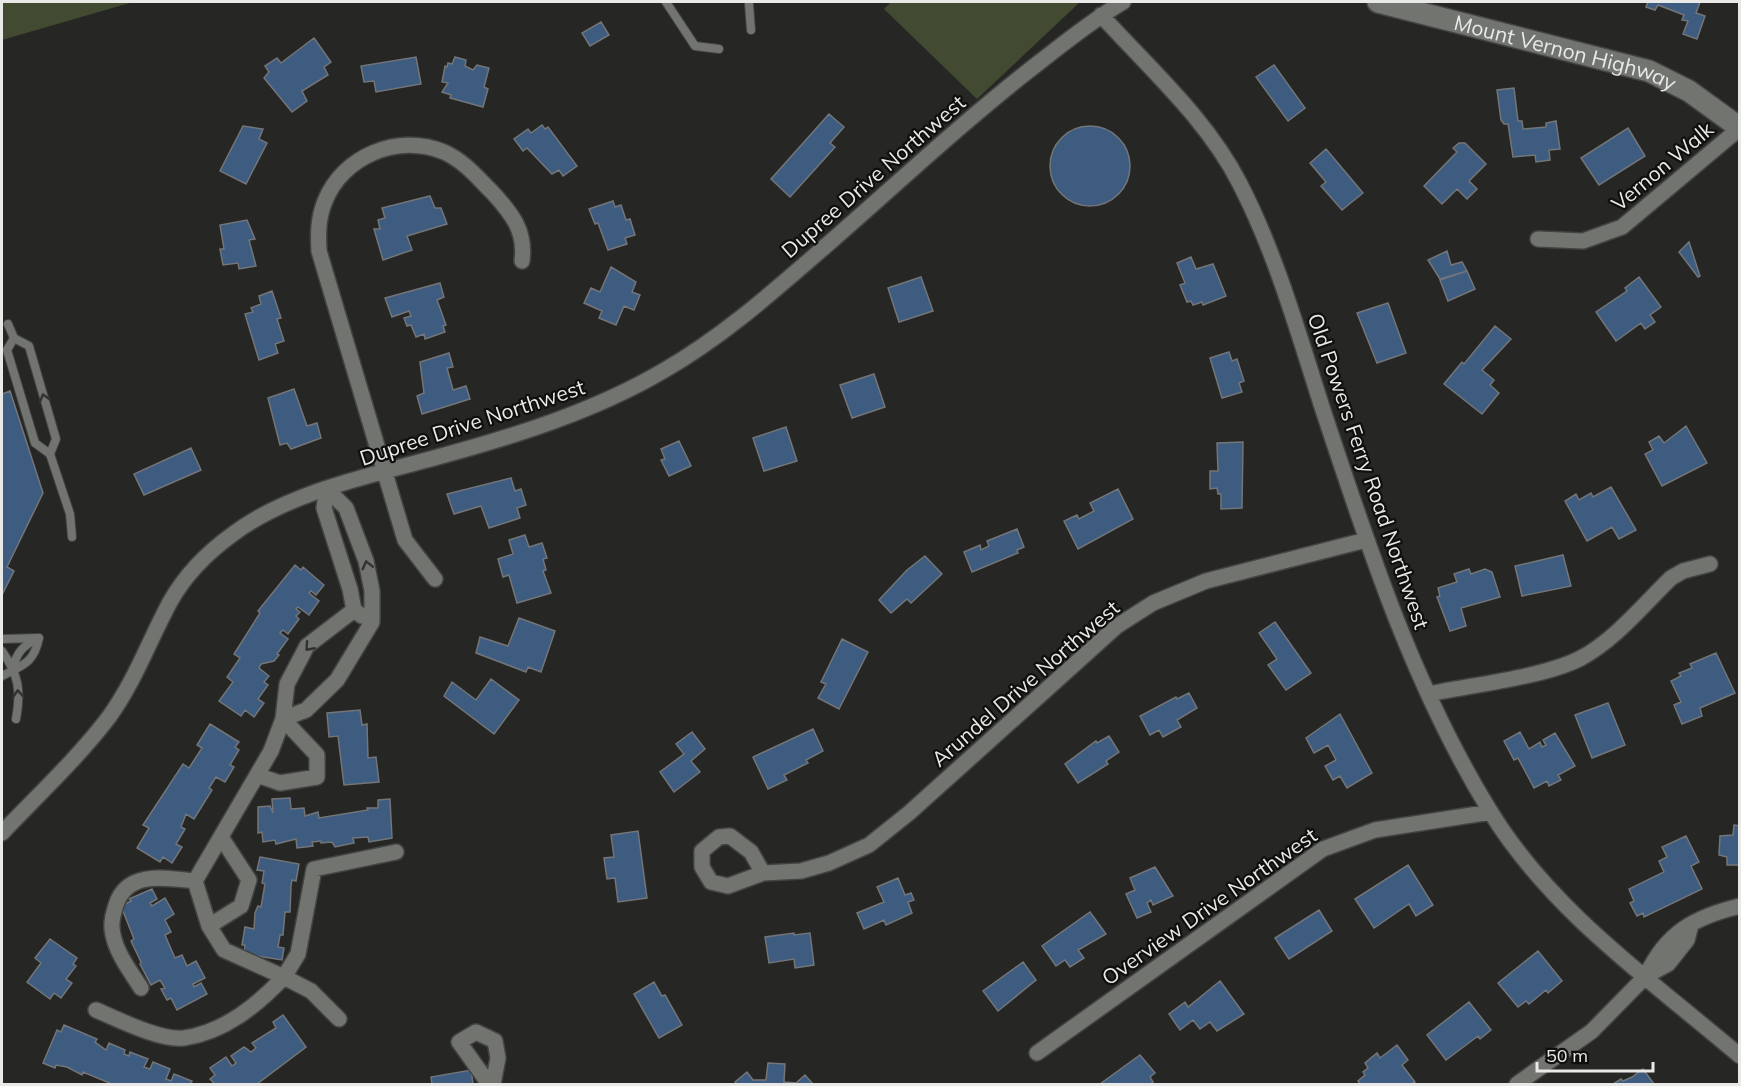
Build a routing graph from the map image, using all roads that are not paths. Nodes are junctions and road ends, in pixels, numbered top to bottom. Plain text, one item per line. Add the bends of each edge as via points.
1 (666, 2) edge
2 (1123, 2) edge
3 (1378, 2) edge
4 (749, 4) dead end
5 (1101, 15) junction
6 (751, 30) dead end
7 (719, 49) dead end
8 (1740, 128) edge
9 (1538, 239) dead end
10 (522, 261) dead end
11 (8, 324) dead end
12 (14, 338) junction
13 (4, 349) edge
14 (50, 454) junction
15 (384, 472) junction
16 (327, 489) junction
17 (72, 537) dead end
18 (1366, 540) junction
19 (1710, 564) dead end
20 (435, 579) dead end
21 (354, 610) junction
22 (372, 622) junction
23 (39, 638) junction
24 (2, 639) edge
25 (2, 651) edge
26 (13, 670) junction
27 (2, 676) edge
28 (1429, 694) junction
29 (16, 719) dead end
30 (283, 719) junction
31 (257, 775) junction
32 (1491, 812) junction
33 (2, 834) edge
34 (221, 837) junction
35 (396, 852) dead end
36 (763, 873) dead end
37 (195, 881) junction
38 (1740, 906) edge
39 (209, 926) junction
40 (1646, 976) junction
41 (284, 977) junction
42 (141, 988) dead end
43 (96, 1010) dead end
44 (339, 1019) dead end
45 (1037, 1053) dead end
46 (1740, 1056) edge
47 (1517, 1084) edge

1 - 7 lane via 695,46
2 - 5 street, Dupree Drive Northwest
3 - 8 street, Mount Vernon Highway via 1649,71 1689,91
4 - 6 lane
5 - 15 street, Dupree Drive Northwest via 1003,91 755,308 693,354 596,405 474,448
5 - 18 street, Old Powers Ferry Road Northwest via 1211,136 1240,184 1285,291
8 - 9 street, Vernon Walk via 1622,227 1583,241
10 - 15 street via 522,237 512,214 468,167 441,151 413,145 381,149 353,164 332,187 320,216 319,251
11 - 12 lane
12 - 13 lane
14 -> 12 lane via 56,439 29,346
13 - 14 lane via 35,443
14 - 17 lane via 70,514
15 - 16 street, Dupree Drive Northwest
15 - 20 street via 405,540
16 - 21 street via 324,508
22 -> 16 street via 372,591 366,561 346,508
16 - 33 street, Dupree Drive Northwest via 267,513 234,532 203,559 171,600 137,672 110,716
18 - 28 street, Old Powers Ferry Road Northwest
18 - 36 street, Arundel Drive Northwest via 1206,581 1153,603 1118,626 869,845 801,871
19 - 28 street via 1671,578 1607,641 1581,658 1551,669
21 - 22 street
21 -> 30 street via 307,646 287,684
22 - 30 street via 337,680 306,710
23 - 24 lane
23 - 26 lane via 27,643 16,655
23 - 26 lane via 37,650 25,666
25 - 26 lane
26 - 27 lane
29 -> 26 lane via 20,694
28 - 32 street, Old Powers Ferry Road Northwest
30 - 31 street
30 - 31 street via 317,755 317,777 280,783
31 - 34 street
32 - 40 street, Old Powers Ferry Road Northwest via 1520,854 1562,901
32 - 45 street, Overview Drive Northwest via 1375,830 1323,849
34 - 37 street
34 - 39 street via 249,880 241,906
35 - 41 street via 314,869 298,954
37 - 39 street
37 - 42 street via 163,877 131,882 120,894 110,924 116,947
38 - 40 street via 1707,914 1676,932 1656,955
39 - 41 street via 224,950
40 - 46 street, Old Powers Ferry Road Northwest
40 - 47 street via 1592,1031
41 - 43 street via 258,1005 227,1023 182,1038 146,1031
41 - 44 street via 311,991

